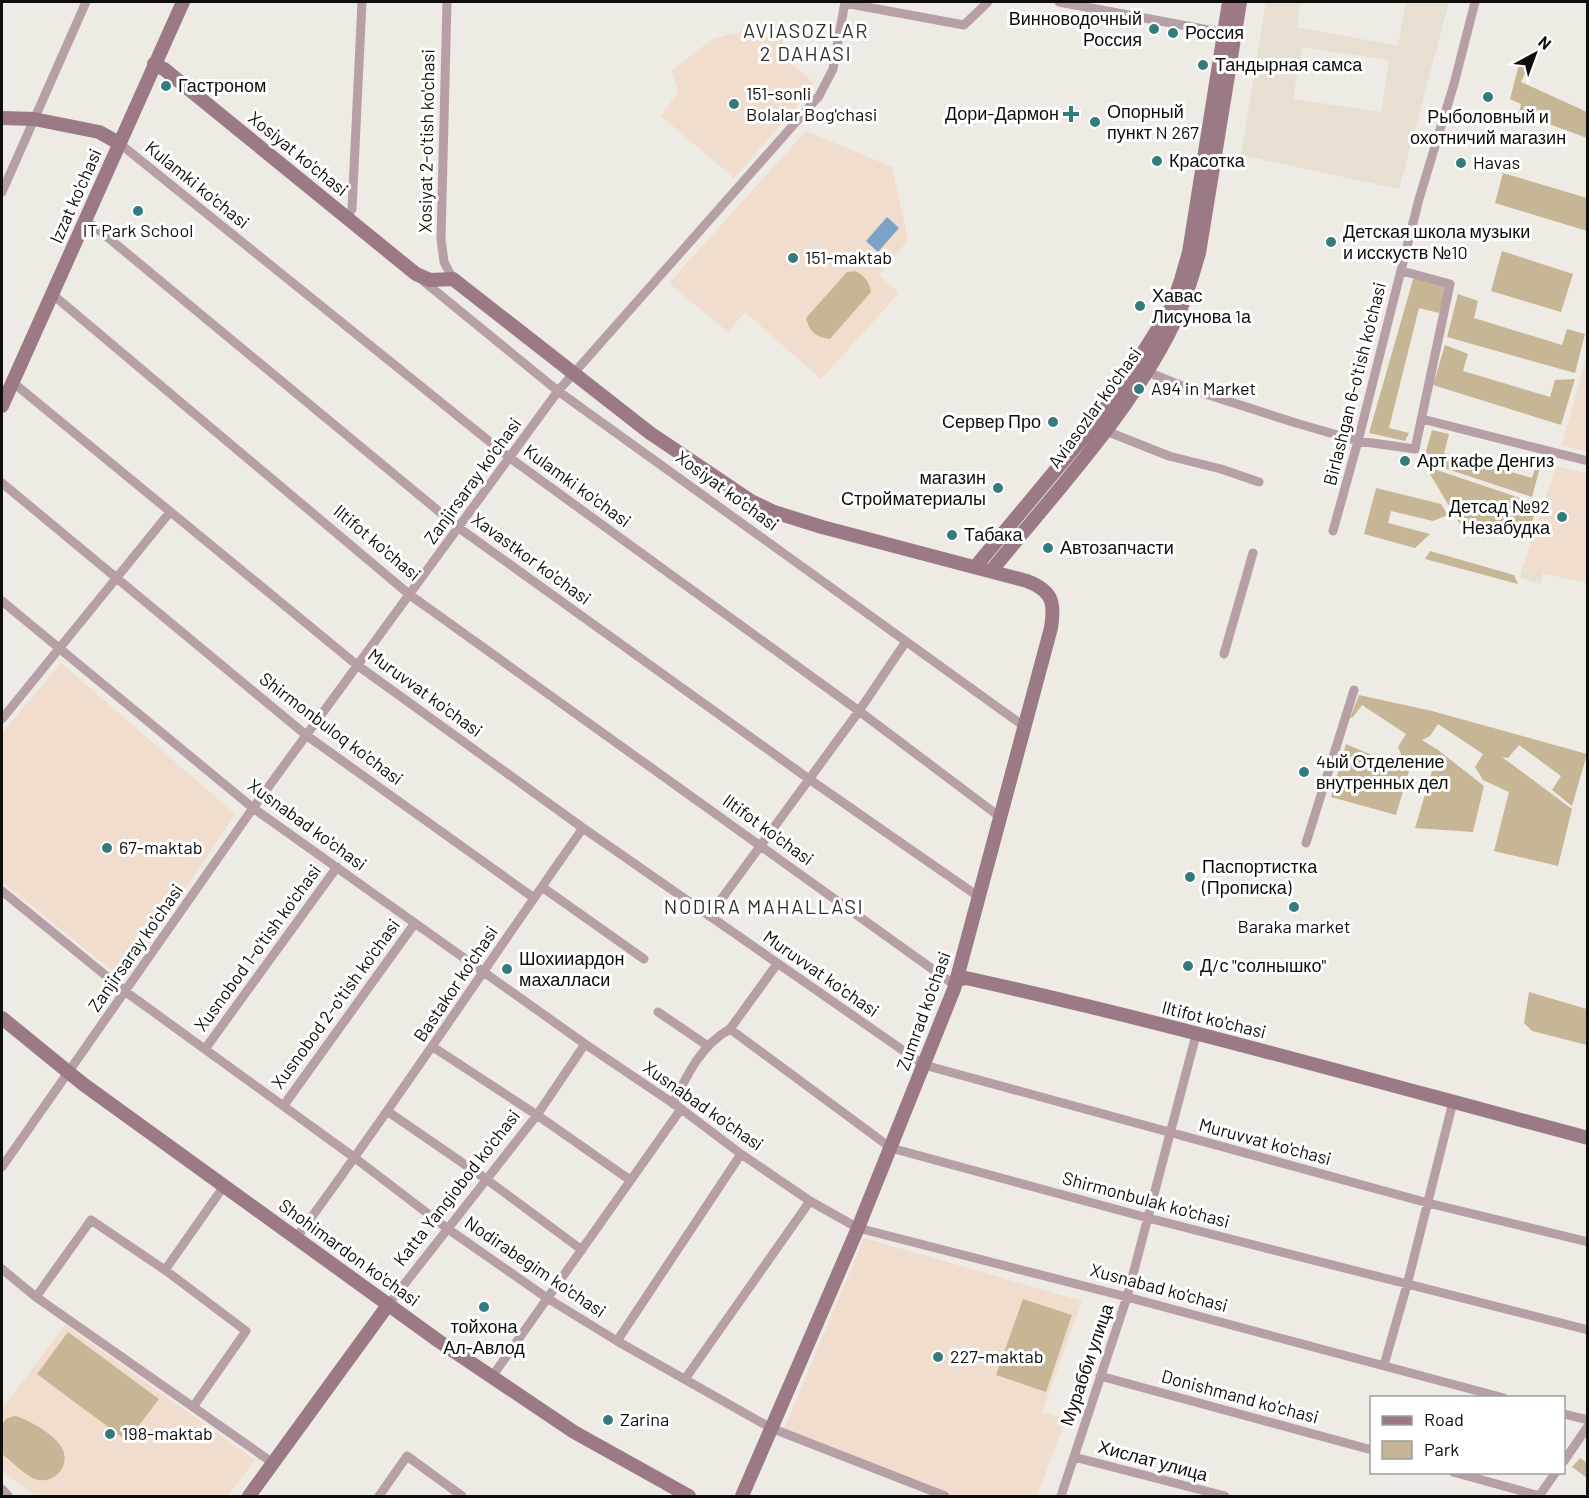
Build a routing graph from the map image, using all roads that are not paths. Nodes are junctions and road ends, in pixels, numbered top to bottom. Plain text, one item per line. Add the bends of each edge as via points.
1 (86, 2) edge
2 (183, 2) edge
3 (362, 2) edge
4 (447, 2) edge
5 (845, 2) edge
6 (987, 2) edge
7 (1059, 2) edge
8 (1229, 2) edge
9 (1240, 2) edge
10 (1475, 2) edge
11 (1229, 34) junction
12 (154, 64) junction
13 (2, 118) edge
14 (33, 123) junction
15 (2, 125) edge
16 (119, 144) junction
17 (2, 192) edge
18 (346, 217) junction
19 (84, 221) junction
20 (1401, 271) junction
21 (416, 274) junction
22 (453, 279) junction
23 (52, 294) junction
24 (1141, 368) junction
25 (572, 374) junction
26 (11, 384) junction
27 (558, 391) junction
28 (2, 406) edge
29 (1422, 419) junction
30 (1099, 428) junction
31 (1358, 441) junction
32 (510, 458) junction
33 (1587, 461) edge
34 (1259, 482) dead end
35 (2, 483) edge
36 (170, 512) junction
37 (459, 528) junction
38 (1334, 531) dead end
39 (1253, 553) dead end
40 (976, 566) junction
41 (992, 570) junction
42 (115, 579) junction
43 (410, 595) junction
44 (2, 601) edge
45 (905, 643) junction
46 (58, 648) junction
47 (1224, 654) dead end
48 (357, 665) junction
49 (1354, 690) dead end
50 (2, 701) edge
51 (10, 708) junction
52 (859, 711) junction
53 (2, 719) edge
54 (1024, 727) junction
55 (306, 735) junction
56 (809, 779) junction
57 (253, 808) junction
58 (1000, 817) junction
59 (583, 828) junction
60 (1306, 843) dead end
61 (760, 846) junction
62 (337, 867) junction
63 (542, 887) junction
64 (2, 891) edge
65 (980, 897) junction
66 (534, 898) junction
67 (709, 916) junction
68 (415, 923) junction
69 (644, 959) dead end
70 (777, 964) junction
71 (483, 972) junction
72 (957, 980) junction
73 (126, 992) junction
74 (658, 1012) dead end
75 (2, 1018) edge
76 (730, 1029) junction
77 (1196, 1035) junction
78 (585, 1044) junction
79 (708, 1046) junction
80 (433, 1047) junction
81 (206, 1049) junction
82 (924, 1065) junction
83 (69, 1073) junction
84 (1453, 1102) junction
85 (284, 1105) junction
86 (677, 1106) junction
87 (387, 1111) junction
88 (537, 1115) junction
89 (1170, 1132) junction
90 (1587, 1138) edge
91 (891, 1148) junction
92 (5, 1153) edge
93 (741, 1154) junction
94 (355, 1158) junction
95 (2, 1167) edge
96 (486, 1179) junction
97 (630, 1180) junction
98 (224, 1186) junction
99 (810, 1201) junction
100 (1428, 1203) junction
101 (1148, 1218) junction
102 (858, 1228) junction
103 (448, 1229) junction
104 (297, 1237) junction
105 (1587, 1242) edge
106 (582, 1250) junction
107 (2, 1269) edge
108 (165, 1270) junction
109 (1407, 1285) junction
110 (36, 1297) junction
111 (1128, 1297) junction
112 (547, 1298) junction
113 (388, 1305) junction
114 (1587, 1330) edge
115 (617, 1341) junction
116 (1384, 1365) junction
117 (1100, 1376) junction
118 (491, 1378) junction
119 (685, 1379) junction
120 (1497, 1396) edge
121 (193, 1407) junction
122 (1565, 1414) edge
123 (1587, 1420) edge
124 (1587, 1426) edge
125 (771, 1428) junction
126 (1370, 1450) edge
127 (1074, 1456) junction
128 (1565, 1458) edge
129 (273, 1463) junction
130 (1457, 1474) edge
131 (1555, 1474) edge
132 (2, 1489) edge
133 (1540, 1496) edge
134 (9, 1497) edge
135 (249, 1497) edge
136 (379, 1497) edge
137 (462, 1497) edge
138 (689, 1497) edge
139 (742, 1497) edge
140 (945, 1497) edge
141 (1061, 1497) edge
142 (1225, 1497) edge

1 - 14 street
2 - 12 main road, Izzat ko'chasi
3 - 18 street via 352,209
4 - 22 street, Xosiyat 2-o'tish ko'chasi via 441,239 444,262
5 - 6 street via 964,26
5 - 25 street, Zanjirsaray ko'chasi via 833,69 819,96
7 - 11 street
8 - 11 main road, Aviasozlar ko'chasi
9 - 11 main road, Aviasozlar ko'chasi
10 - 20 street, Birlashgan 6-o'tish ko'chasi
11 - 24 main road, Aviasozlar ko'chasi via 1186,261 1171,308
12 - 16 main road, Izzat ko'chasi
12 - 18 main road, Xosiyat ko'chasi
13 - 14 main road
14 - 15 main road
14 - 16 main road via 99,132
14 - 17 street
16 - 19 main road, Izzat ko'chasi
16 - 32 street, Kulamki ko'chasi
18 - 21 main road, Xosiyat ko'chasi
19 - 23 main road, Izzat ko'chasi
19 - 37 street, Xavastkor ko'chasi
20 - 29 street via 1450,284
20 - 31 street, Birlashgan 6-o'tish ko'chasi
21 - 22 main road, Xosiyat ko'chasi via 430,280
21 - 27 street, Xosiyat ko'chasi
22 - 25 main road, Xosiyat ko'chasi
23 - 26 main road, Izzat ko'chasi
23 - 43 street, Iltifot ko'chasi
24 - 30 main road, Aviasozlar ko'chasi
24 - 31 street via 1187,388
25 - 27 street, Zanjirsaray ko'chasi
25 - 40 main road, Xosiyat ko'chasi via 650,433 762,507 822,527
26 - 28 main road, Izzat ko'chasi
26 - 36 street, Muruvvat ko'chasi
27 - 32 street, Zanjirsaray ko'chasi
27 - 45 street, Xosiyat ko'chasi
29 - 31 street via 1415,449
29 - 33 street
30 - 34 street via 1169,456
30 - 40 main road, Aviasozlar ko'chasi
30 - 41 main road, Aviasozlar ko'chasi
31 - 38 street, Birlashgan 6-o'tish ko'chasi
32 - 37 street, Zanjirsaray ko'chasi
32 - 52 street, Kulamki ko'chasi
35 - 42 street, Shirmonbuloq ko'chasi
36 - 42 street
36 - 48 street, Muruvvat ko'chasi
37 - 43 street, Zanjirsaray ko'chasi
37 - 56 street, Xavastkor ko'chasi
39 - 47 street
40 - 41 main road, Zumrad ko'chasi
41 - 54 main road, Zumrad ko'chasi via 1037,585 1053,603 1051,628
42 - 46 street
42 - 55 street, Shirmonbuloq ko'chasi
43 - 48 street, Zanjirsaray ko'chasi
43 - 61 street, Iltifot ko'chasi
44 - 46 street, Xusnabad ko'chasi
45 - 52 street
45 - 54 street, Xosiyat ko'chasi
46 - 51 street
46 - 57 street, Xusnabad ko'chasi
48 - 55 street, Zanjirsaray ko'chasi
48 - 59 street, Muruvvat ko'chasi
49 - 60 street
50 - 51 street
51 - 53 street
52 - 56 street
52 - 58 street, Kulamki ko'chasi
54 - 58 main road, Zumrad ko'chasi
55 - 57 street, Zanjirsaray ko'chasi
55 - 66 street, Shirmonbuloq ko'chasi
56 - 61 street
56 - 65 street, Xavastkor ko'chasi
57 - 62 street, Xusnabad ko'chasi
57 - 73 street, Zanjirsaray ko'chasi
58 - 65 main road, Zumrad ko'chasi
59 - 63 street, Bastakor ko'chasi
59 - 67 street, Muruvvat ko'chasi
61 - 67 street
61 - 72 street, Iltifot ko'chasi via 949,981
62 - 68 street, Xusnabad ko'chasi
62 - 81 street, Xusnobod 1-o'tish ko'chasi
63 - 66 street, Bastakor ko'chasi
63 - 69 street
64 - 73 street, Nodirabegim ko'chasi
65 - 72 main road, Zumrad ko'chasi
66 - 71 street, Bastakor ko'chasi
67 - 70 street, Muruvvat ko'chasi
68 - 71 street, Xusnabad ko'chasi
68 - 85 street, Xusnobod 2-o'tish ko'chasi
70 - 76 street
70 - 82 street, Muruvvat ko'chasi
71 - 78 street, Xusnabad ko'chasi
71 - 80 street, Bastakor ko'chasi
72 - 77 main road, Iltifot ko'chasi via 966,978 1062,999
72 - 82 main road, Zumrad ko'chasi
73 - 81 street, Nodirabegim ko'chasi
73 - 83 street, Zanjirsaray ko'chasi
74 - 79 street
75 - 83 main road, Shohimardon ko'chasi
76 - 79 street
76 - 91 street, Shirmonbulak ko'chasi
77 - 84 main road, Iltifot ko'chasi
77 - 89 street, Мурабби улица
78 - 86 street, Xusnabad ko'chasi
78 - 88 street, Katta Yangiobod ko'chasi
79 - 86 street via 691,1068
80 - 87 street, Bastakor ko'chasi
80 - 88 street
81 - 85 street, Nodirabegim ko'chasi
82 - 89 street, Muruvvat ko'chasi
82 - 91 main road, Zumrad ko'chasi
83 - 92 street, Zanjirsaray ko'chasi
83 - 98 main road, Shohimardon ko'chasi
84 - 90 main road, Iltifot ko'chasi
84 - 100 street
85 - 94 street, Nodirabegim ko'chasi
86 - 93 street, Xusnabad ko'chasi
86 - 97 street
87 - 94 street, Bastakor ko'chasi
87 - 96 street
88 - 96 street, Katta Yangiobod ko'chasi
88 - 97 street
89 - 100 street, Muruvvat ko'chasi
89 - 101 street, Мурабби улица
91 - 101 street, Shirmonbulak ko'chasi
91 - 102 main road, Zumrad ko'chasi
92 - 95 street, Zanjirsaray ko'chasi
93 - 99 street, Xusnabad ko'chasi
93 - 115 street
94 - 103 street, Nodirabegim ko'chasi
94 - 104 street, Bastakor ko'chasi
96 - 103 street, Katta Yangiobod ko'chasi
96 - 106 street
97 - 106 street
98 - 104 main road, Shohimardon ko'chasi
98 - 108 street
99 - 102 street, Xusnabad ko'chasi
99 - 119 street
100 - 105 street, Muruvvat ko'chasi
100 - 109 street
101 - 109 street, Shirmonbulak ko'chasi
101 - 111 street, Мурабби улица
102 - 111 street, Xusnabad ko'chasi
102 - 125 main road, Zumrad ko'chasi
103 - 112 street, Nodirabegim ko'chasi
103 - 113 street, Katta Yangiobod ko'chasi
104 - 113 main road, Shohimardon ko'chasi
106 - 112 street
107 - 110 street
108 - 110 street via 91,1220
108 - 121 street via 246,1331
109 - 114 street, Shirmonbulak ko'chasi
109 - 116 street
110 - 121 street
111 - 116 street, Xusnabad ko'chasi
111 - 117 street, Мурабби улица
112 - 115 street, Nodirabegim ko'chasi
112 - 118 street
113 - 118 main road, Shohimardon ko'chasi
113 - 129 main road, Katta Yangiobod ko'chasi
115 - 119 street, Nodirabegim ko'chasi
116 - 120 street, Xusnabad ko'chasi
117 - 126 street, Donishmand ko'chasi
117 - 127 street, Мурабби улица
118 - 138 main road, Shohimardon ko'chasi via 574,1432
119 - 125 street, Nodirabegim ko'chasi
121 - 129 street
122 - 123 street
124 - 128 street
125 - 139 main road, Zumrad ko'chasi
125 - 140 street, Nodirabegim ko'chasi
127 - 141 street, Мурабби улица
127 - 142 street, Хислат улица
129 - 135 main road, Katta Yangiobod ko'chasi
130 - 133 street
131 - 133 street
132 - 134 street
136 - 137 street via 407,1456

